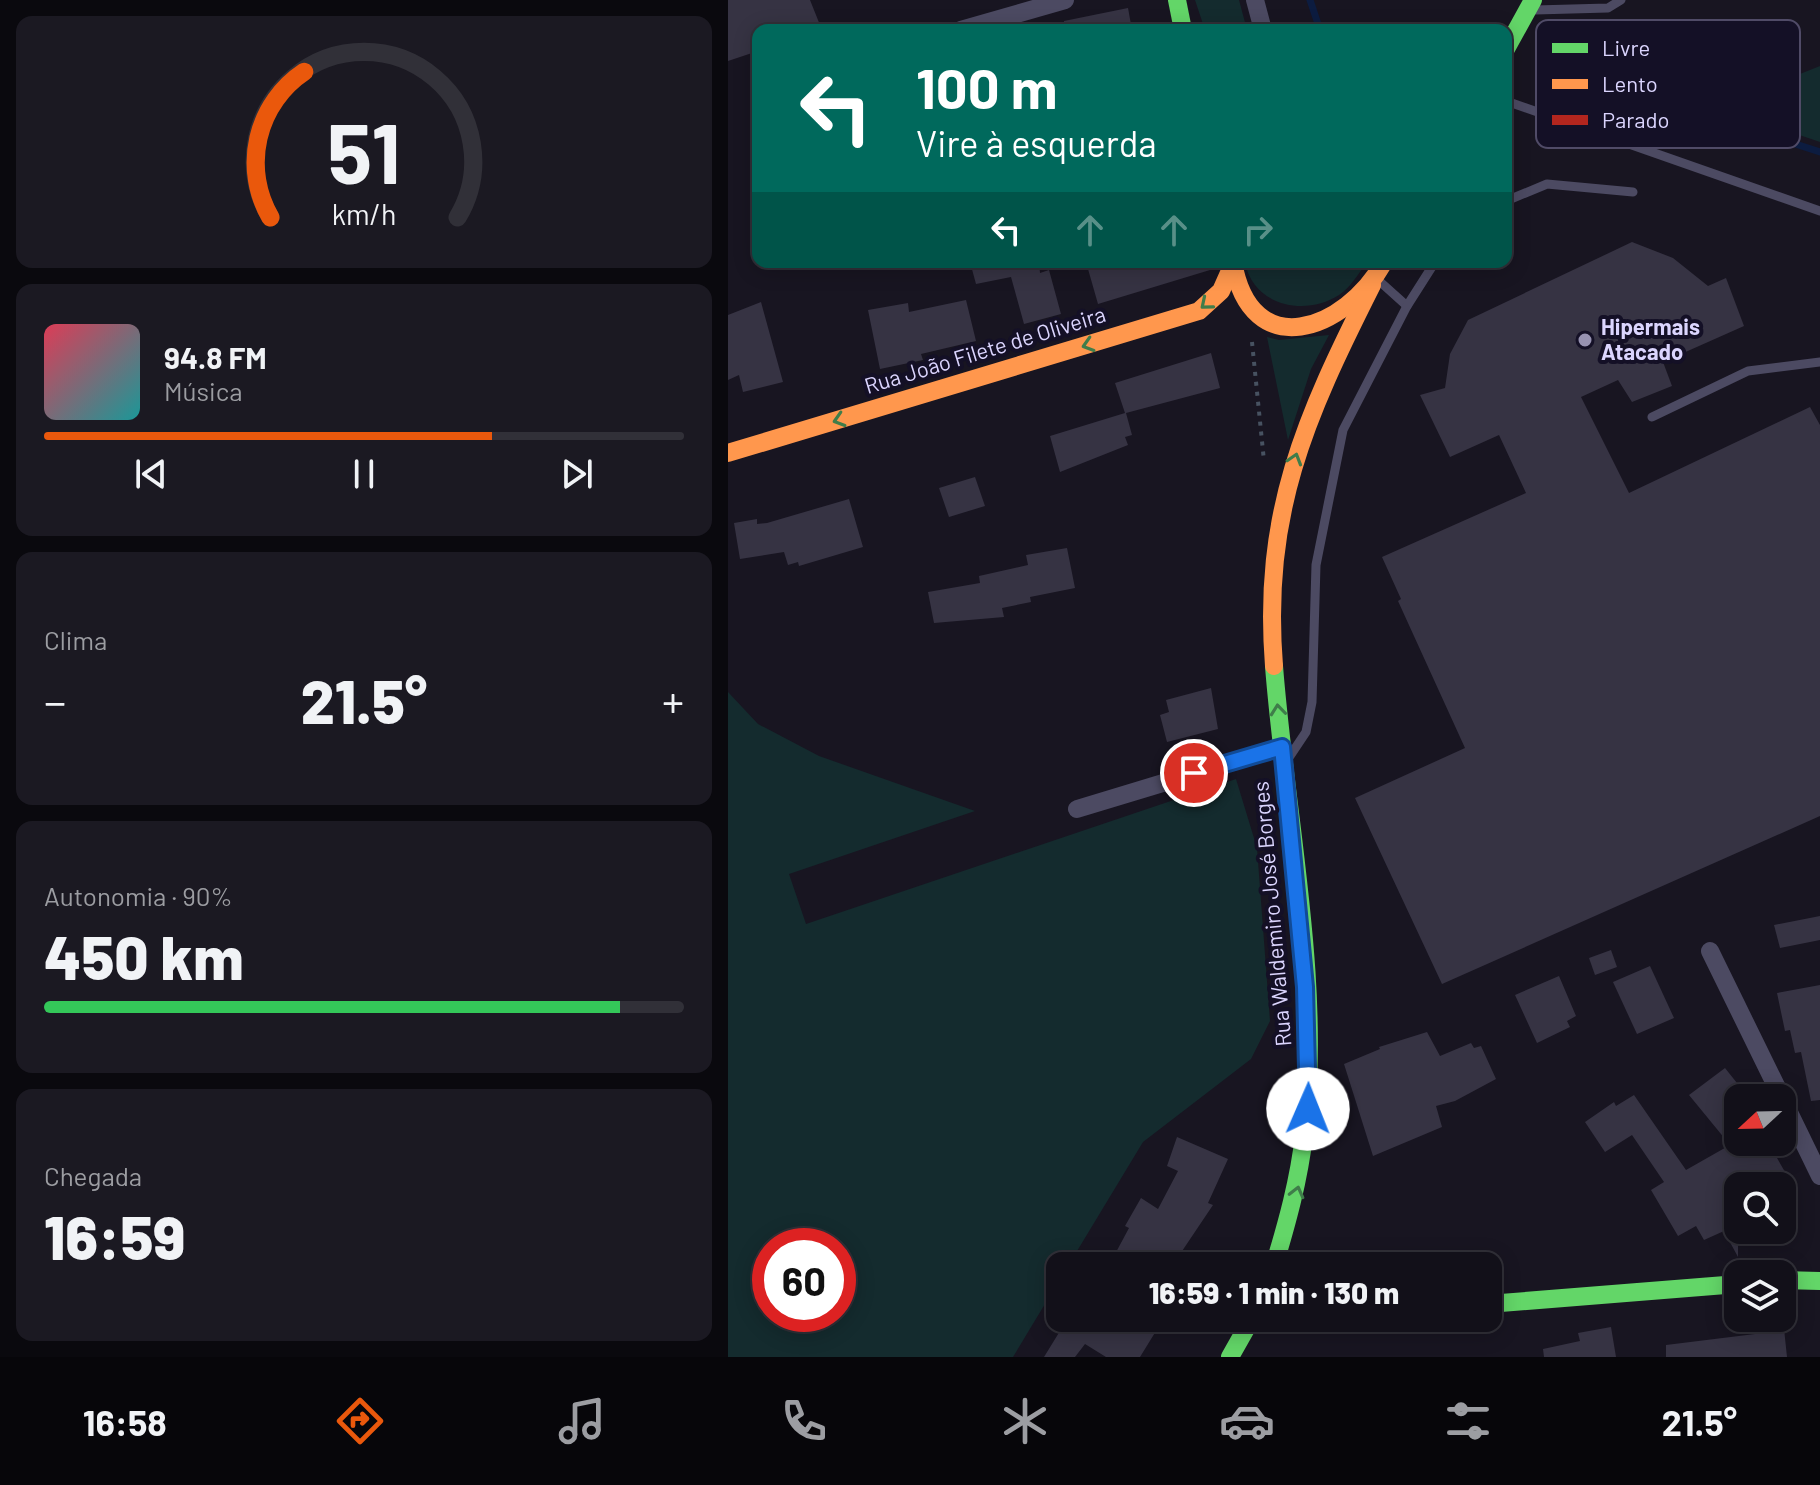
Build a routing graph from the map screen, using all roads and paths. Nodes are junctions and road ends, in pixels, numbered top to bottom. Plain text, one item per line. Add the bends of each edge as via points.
1 (1065, 0) edge
2 (1177, 0) edge
3 (1255, 0) edge
4 (1621, 0) edge
5 (1531, 5) edge
6 (982, 24) edge
7 (1182, 24) edge
8 (1261, 24) edge
9 (1512, 38) edge
10 (1512, 103) edge
11 (1536, 112) edge
12 (1640, 148) edge
13 (1633, 192) dead end
14 (1512, 199) edge
15 (1820, 211) edge
16 (1231, 268) edge
17 (1234, 268) edge
18 (1431, 268) edge
19 (1377, 275) edge
20 (1407, 306) junction
21 (1250, 308) junction
22 (1820, 362) edge
23 (1652, 417) dead end
24 (728, 453) edge
25 (1265, 470) dead end
26 (1282, 756) junction
27 (1077, 809) dead end
28 (1710, 951) dead end
29 (1775, 1084) edge
30 (1796, 1127) edge
31 (1820, 1176) edge
32 (1278, 1252) edge
33 (1796, 1280) edge
34 (1820, 1281) edge
35 (1724, 1285) edge
36 (1502, 1303) edge
37 (1245, 1332) edge
38 (1230, 1357) edge

1 - 6 street
2 - 7 main road
3 - 8 street
4 - 5 lane via 1608,8
5 - 9 main road
10 - 11 lane
12 - 15 lane
13 - 14 lane via 1547,184
16 -> 24 main road, Rua João Filete de Oliveira via 1221,291 1199,311
17 - 21 main road
18 - 20 lane
19 - 20 lane
19 - 21 main road via 1329,320 1310,325 1286,328
26 -> 19 main road, Rua Waldemiro José Borges via 1272,615 1283,498 1317,399
20 - 26 lane via 1343,430 1316,565 1312,702 1306,732
21 - 25 path
22 - 23 lane via 1748,371
26 - 27 street
32 -> 26 main road, Rua Waldemiro José Borges via 1300,1178 1310,1084
28 - 29 street
30 - 31 street
33 - 34 main road
35 - 36 main road
37 - 38 main road

